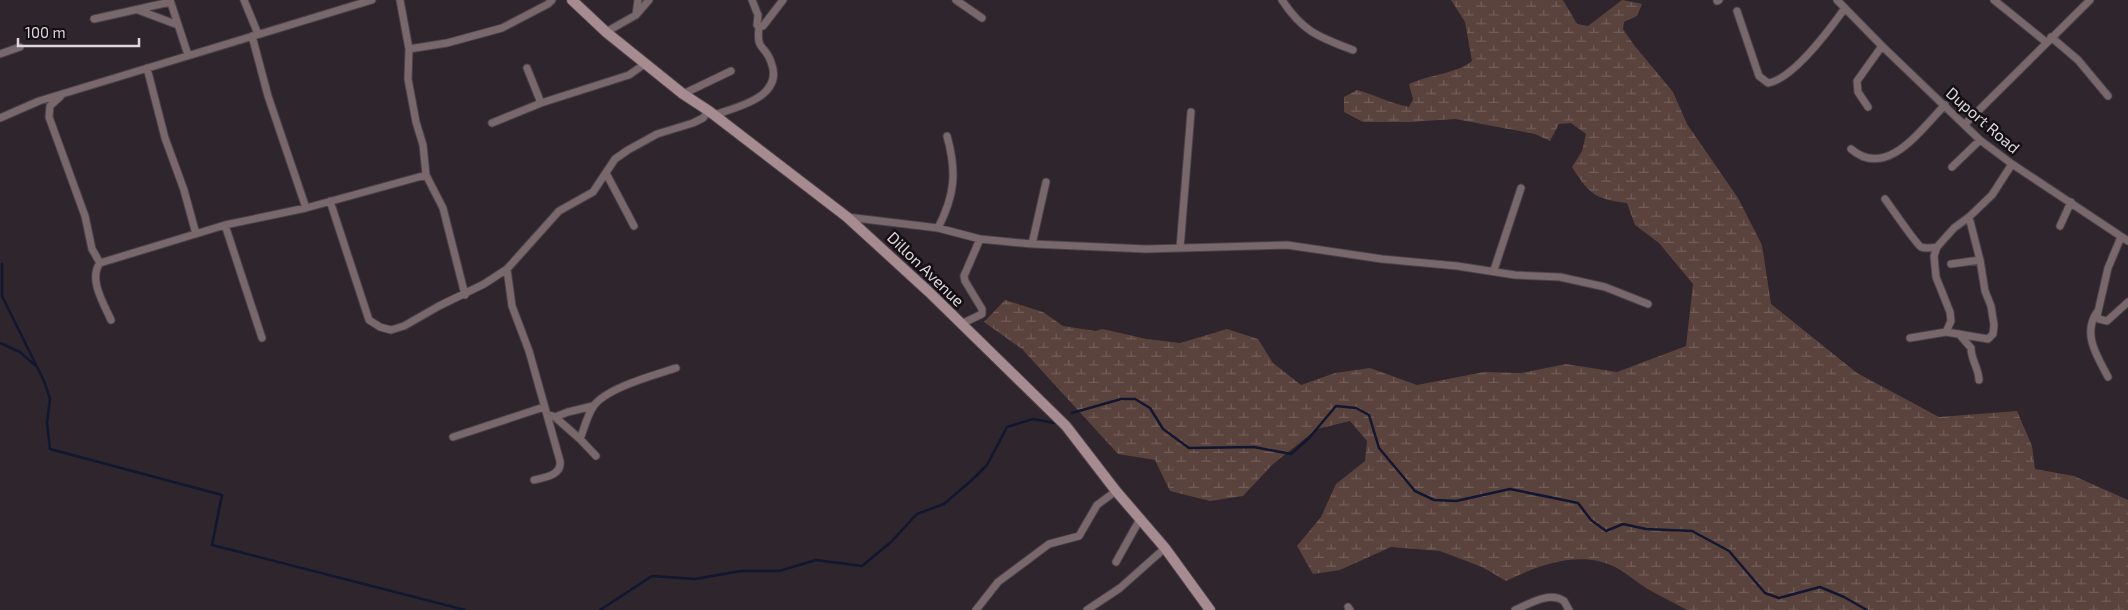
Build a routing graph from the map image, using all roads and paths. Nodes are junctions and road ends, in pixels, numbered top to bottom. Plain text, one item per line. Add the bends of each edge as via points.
1 (244, 0) edge
2 (372, 0) edge
3 (400, 0) edge
4 (552, 0) edge
5 (572, 0) edge
6 (638, 0) edge
7 (649, 0) edge
8 (752, 0) edge
9 (783, 0) edge
10 (956, 0) edge
11 (1837, 0) edge
12 (1994, 0) edge
13 (2090, 0) edge
14 (170, 1) edge
15 (1284, 1) edge
16 (1845, 8) junction
17 (138, 9) junction
18 (1737, 11) dead end
19 (636, 16) junction
20 (982, 18) dead end
21 (94, 19) dead end
22 (178, 24) junction
23 (760, 27) junction
24 (606, 32) junction
25 (255, 35) junction
26 (2049, 40) junction
27 (1882, 46) junction
28 (20, 47) dead end
29 (409, 49) junction
30 (1353, 50) dead end
31 (0, 54) edge
32 (188, 55) junction
33 (646, 63) junction
34 (147, 68) junction
35 (528, 68) dead end
36 (731, 71) dead end
37 (63, 94) junction
38 (683, 94) junction
39 (2108, 96) dead end
40 (541, 103) junction
41 (1944, 106) junction
42 (1868, 107) dead end
43 (1191, 112) dead end
44 (711, 113) junction
45 (0, 118) edge
46 (492, 123) dead end
47 (1964, 124) junction
48 (947, 136) dead end
49 (1980, 140) junction
50 (1851, 149) dead end
51 (2012, 164) junction
52 (1952, 167) dead end
53 (606, 173) junction
54 (426, 175) junction
55 (1046, 182) dead end
56 (1522, 188) dead end
57 (1885, 199) dead end
58 (330, 201) junction
59 (2071, 202) junction
60 (306, 208) junction
61 (847, 216) junction
62 (1969, 218) junction
63 (226, 225) junction
64 (634, 226) dead end
65 (2060, 226) dead end
66 (938, 228) junction
67 (196, 234) junction
68 (2121, 237) junction
69 (980, 239) junction
70 (2128, 241) edge
71 (1032, 244) junction
72 (1937, 247) junction
73 (1180, 248) junction
74 (1980, 260) junction
75 (100, 263) junction
76 (1951, 264) dead end
77 (507, 269) junction
78 (1494, 270) junction
79 (465, 295) junction
80 (2128, 302) edge
81 (1648, 304) dead end
82 (2098, 312) junction
83 (111, 320) dead end
84 (961, 324) junction
85 (1946, 332) junction
86 (1958, 334) junction
87 (262, 338) dead end
88 (1910, 338) dead end
89 (676, 368) dead end
90 (2108, 377) dead end
91 (1979, 380) dead end
92 (593, 406) junction
93 (545, 411) junction
94 (555, 417) junction
95 (453, 436) dead end
96 (580, 439) junction
97 (596, 456) dead end
98 (534, 480) dead end
99 (1116, 491) junction
100 (1140, 518) junction
101 (1164, 548) junction
102 (1116, 562) dead end
103 (976, 610) edge
104 (1086, 610) edge
105 (1210, 610) edge
106 (1515, 610) edge
107 (1569, 610) edge

1 - 25 street
2 - 25 street
3 - 29 street
4 - 29 street via 502,28 447,43
5 - 24 street, Dillon Avenue
6 - 19 street
7 - 19 street
8 - 23 street via 758,15 756,25
9 - 23 street
10 - 20 street
11 - 16 street, Duport Road
12 - 26 street
13 - 26 street
14 - 17 street
14 - 22 street
15 - 30 street via 1302,26
16 - 18 street via 1807,55 1789,72 1768,83 1759,76
16 - 27 street, Duport Road
17 - 21 street
17 - 22 street
19 - 24 street
22 - 32 street
23 - 44 street via 759,46 771,61 772,85 753,102
24 - 33 street, Dillon Avenue
25 - 32 street
25 - 60 street via 268,96
26 - 39 street via 2078,60
26 - 47 street
27 - 41 street, Duport Road
27 - 42 street via 1857,81 1858,92
28 - 31 street
29 - 54 street via 408,79 423,145
32 - 34 street
33 - 38 street, Dillon Avenue
33 - 40 street via 629,75
34 - 37 street
34 - 67 street via 165,138
35 - 40 street
36 - 38 street
37 - 45 street
37 - 75 street via 50,106 49,117 85,216 92,249
38 - 44 street, Dillon Avenue
40 - 46 street
41 - 47 street, Duport Road
41 - 50 street via 1909,143 1890,156 1875,160 1861,158
43 - 73 street
44 - 53 street via 693,123 657,134 628,150 615,159
44 - 61 street, Dillon Avenue
47 - 49 street, Duport Road
48 - 66 street via 954,171 951,199
49 - 51 street, Duport Road
49 - 52 street
51 - 59 street, Duport Road
51 - 62 street via 1992,195
53 - 64 street
53 - 77 street via 593,192 559,211
54 - 58 street
54 - 79 street via 443,208
55 - 71 street
56 - 78 street
57 - 72 street via 1915,243 1923,248
58 - 60 street
58 - 79 street via 368,320 390,330
59 - 65 street
59 - 68 street, Duport Road
60 - 63 street
61 - 66 street
61 - 84 street, Dillon Avenue
62 - 72 street via 1954,228
62 - 74 street
63 - 67 street
63 - 87 street
66 - 69 street
67 - 75 street
68 - 70 street, Duport Road
68 - 82 street via 2108,268
69 - 71 street
69 - 84 street via 964,281 982,314
71 - 73 street
72 - 85 street via 1934,256 1936,277 1950,312
73 - 78 street via 1287,244 1373,258
74 - 76 street
74 - 86 street via 1991,306 1993,334 1988,339
75 - 83 street via 96,283
77 - 79 street
77 - 93 street via 512,306 529,351
78 - 81 street via 1515,275 1560,277 1605,287
80 - 82 street via 2107,321 2099,319
82 - 90 street via 2091,320 2089,332
84 - 99 street, Dillon Avenue via 1066,426
85 - 86 street
85 - 88 street
86 - 91 street via 1971,348
89 - 92 street via 625,385
92 - 94 street
92 - 96 street
93 - 94 street
93 - 95 street
93 - 98 street via 561,466 551,476
94 - 96 street
96 - 97 street
99 - 100 street, Dillon Avenue
99 - 103 street via 1097,505 1079,536 1049,544 998,582
100 - 101 street, Dillon Avenue
100 - 102 street
101 - 104 street via 1120,588
101 - 105 street, Dillon Avenue
106 - 107 street via 1552,597 1564,601

